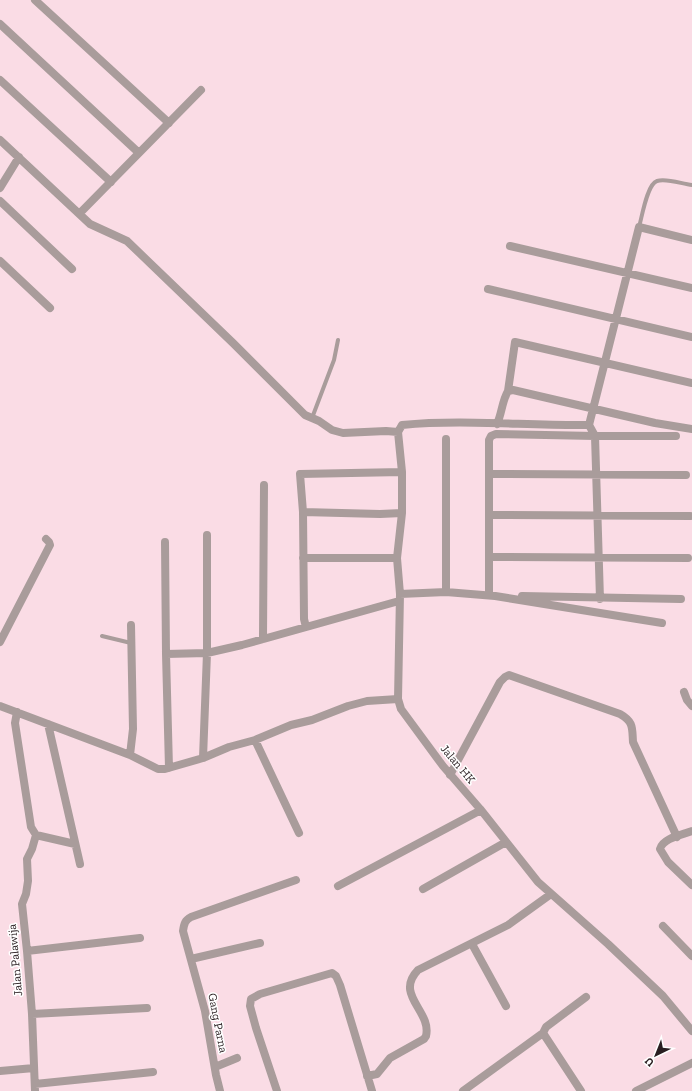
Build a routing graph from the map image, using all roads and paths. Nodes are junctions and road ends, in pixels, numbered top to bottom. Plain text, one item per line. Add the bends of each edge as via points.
1 (35, 0) edge
2 (0, 24) edge
3 (0, 80) edge
4 (201, 90) dead end
5 (169, 123) junction
6 (0, 140) edge
7 (139, 153) junction
8 (19, 157) junction
9 (111, 182) junction
10 (692, 185) edge
11 (0, 188) edge
12 (0, 201) edge
13 (79, 214) junction
14 (639, 227) junction
15 (692, 240) edge
16 (510, 246) dead end
17 (0, 261) edge
18 (72, 269) dead end
19 (627, 273) junction
20 (488, 288) dead end
21 (692, 288) edge
22 (50, 308) dead end
23 (616, 318) junction
24 (692, 337) edge
25 (338, 340) dead end
26 (605, 362) junction
27 (692, 383) edge
28 (508, 391) junction
29 (593, 408) junction
30 (311, 419) junction
31 (497, 424) junction
32 (590, 425) junction
33 (692, 429) edge
34 (398, 432) junction
35 (595, 436) junction
36 (676, 436) dead end
37 (446, 439) dead end
38 (402, 472) junction
39 (489, 474) junction
40 (597, 475) junction
41 (686, 475) dead end
42 (264, 485) dead end
43 (303, 512) junction
44 (402, 513) junction
45 (489, 515) junction
46 (598, 515) junction
47 (690, 516) dead end
48 (207, 535) dead end
49 (46, 539) dead end
50 (165, 542) dead end
51 (489, 557) junction
52 (598, 557) junction
53 (303, 558) junction
54 (397, 558) junction
55 (688, 558) dead end
56 (446, 592) junction
57 (489, 595) junction
58 (399, 597) junction
59 (600, 599) junction
60 (681, 600) dead end
61 (662, 623) dead end
62 (131, 625) dead end
63 (306, 627) junction
64 (102, 636) dead end
65 (263, 639) junction
66 (0, 642) edge
67 (131, 643) junction
68 (207, 653) junction
69 (166, 654) junction
70 (684, 692) dead end
71 (398, 699) junction
72 (0, 706) edge
73 (692, 706) edge
74 (17, 712) junction
75 (48, 724) junction
76 (255, 740) junction
77 (130, 755) junction
78 (203, 758) junction
79 (169, 768) junction
80 (450, 774) junction
81 (481, 810) junction
82 (692, 831) edge
83 (299, 833) dead end
84 (36, 835) junction
85 (677, 837) junction
86 (506, 842) junction
87 (75, 844) junction
88 (80, 864) dead end
89 (296, 880) dead end
90 (338, 886) dead end
91 (692, 886) edge
92 (423, 889) dead end
93 (551, 894) junction
94 (663, 926) dead end
95 (140, 938) dead end
96 (260, 943) dead end
97 (472, 944) junction
98 (27, 951) junction
99 (692, 956) edge
100 (191, 959) junction
101 (586, 998) dead end
102 (506, 1006) dead end
103 (147, 1008) dead end
104 (32, 1014) junction
105 (692, 1031) edge
106 (543, 1033) junction
107 (237, 1058) dead end
108 (692, 1063) edge
109 (215, 1067) junction
110 (34, 1068) junction
111 (0, 1071) edge
112 (153, 1072) dead end
113 (367, 1076) junction
114 (35, 1087) edge
115 (220, 1091) edge
116 (277, 1091) edge
117 (372, 1091) edge
118 (463, 1091) edge
119 (581, 1091) edge
120 (636, 1091) edge

1 - 5 street
2 - 7 street
3 - 9 street
4 - 5 street
5 - 7 street
6 - 8 street
7 - 9 street
8 - 11 street
8 - 13 street
9 - 13 street
10 - 14 lane via 666,181 652,184
12 - 18 street
13 - 30 street via 90,224 127,242
14 - 15 street
14 - 19 street
16 - 19 street
17 - 22 street
19 - 21 street
19 - 23 street
20 - 23 street
23 - 24 street
23 - 26 street
25 - 30 lane via 334,360
26 - 27 street
26 - 28 street via 515,342
26 - 29 street
28 - 29 street
28 - 31 street
29 - 32 street
29 - 33 street
30 - 34 street via 343,433
31 - 32 street
31 - 34 street via 420,423 402,425
32 - 35 street
34 - 38 street, Jalan HK
35 - 36 street
35 - 39 street via 496,434 489,440
35 - 40 street
37 - 56 street
38 - 43 street via 300,474
38 - 44 street, Jalan HK
39 - 40 street
39 - 45 street
40 - 41 street
40 - 46 street
42 - 65 street
43 - 44 street
43 - 53 street
44 - 54 street, Jalan HK
45 - 46 street
45 - 51 street
46 - 47 street
46 - 52 street
48 - 68 street
49 - 66 street via 50,545
50 - 69 street
51 - 52 street
51 - 57 street
52 - 55 street
52 - 59 street
53 - 54 street
53 - 63 street
54 - 58 street, Jalan HK
56 - 57 street
56 - 58 street
57 - 59 street
57 - 61 street
58 - 63 street
58 - 71 street, Jalan HK
59 - 60 street
62 - 67 street
63 - 65 street
64 - 67 lane
65 - 68 street
67 - 77 street via 133,729
68 - 69 street
68 - 78 street
69 - 79 street
70 - 73 street
71 - 76 street via 367,701 348,706 279,729
71 - 80 street, Jalan HK via 401,709
72 - 74 street
74 - 75 street
74 - 84 street via 15,722 28,808 31,827
75 - 77 street
75 - 87 street
76 - 78 street
76 - 83 street
77 - 79 street via 158,769
78 - 79 street
80 - 81 street, Jalan HK
80 - 85 street via 500,682 509,675 620,714 629,720 633,742
81 - 86 street, Jalan HK
81 - 90 street
82 - 85 street
84 - 87 street
84 - 98 street, Jalan Palawija via 27,859 28,881 22,904
85 - 91 street via 667,841 660,849 668,862
86 - 92 street
86 - 93 street, Jalan HK
87 - 88 street
89 - 100 street, Gang Parna via 187,919 183,931
93 - 97 street via 508,925
93 - 105 street, Jalan HK via 663,996
94 - 99 street
95 - 98 street
96 - 100 street
97 - 102 street
97 - 113 street via 418,970 412,976 410,990 422,1013 426,1036 390,1058 377,1074
98 - 104 street, Jalan Palawija
100 - 109 street, Gang Parna via 205,1011
101 - 106 street via 546,1027
103 - 104 street
104 - 110 street, Jalan Palawija
106 - 118 street
106 - 119 street
107 - 109 street
108 - 120 street
109 - 115 street, Gang Parna
110 - 111 street
110 - 114 street, Jalan Palawija
112 - 114 street
113 - 116 street via 340,985 332,973 260,994 251,1000 254,1020
113 - 117 street

